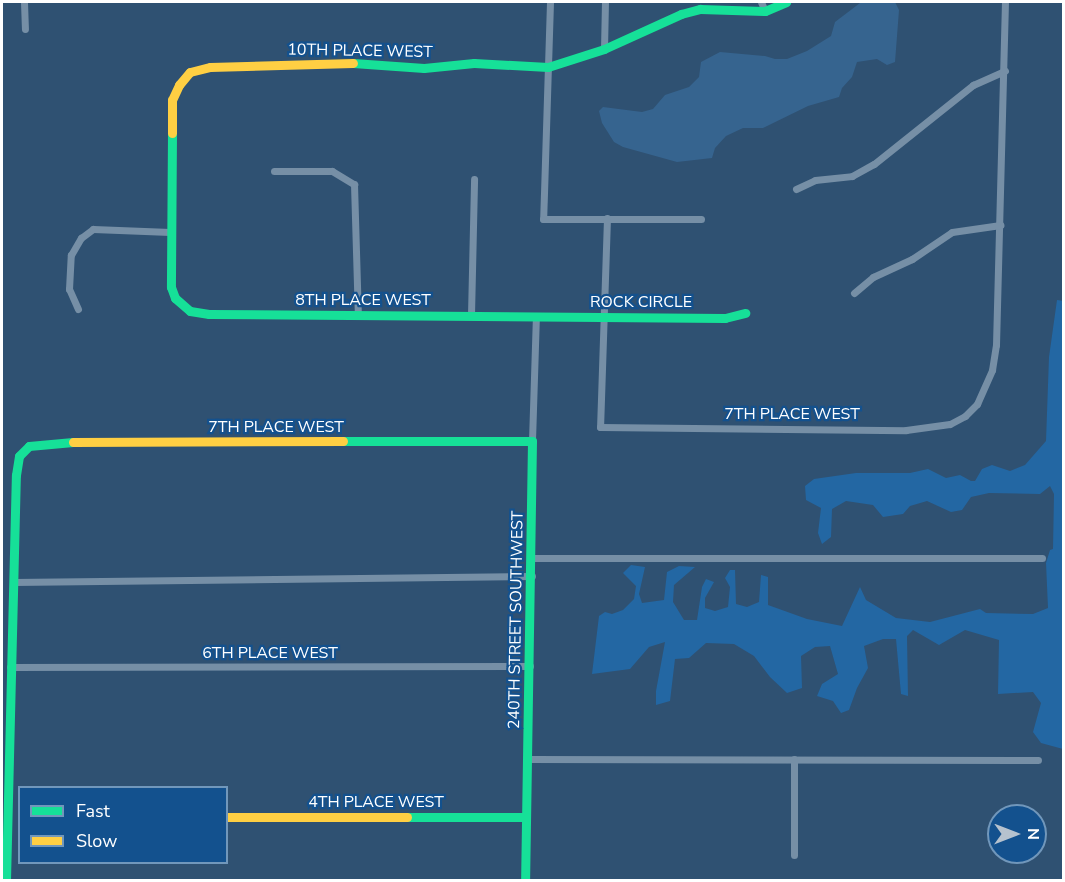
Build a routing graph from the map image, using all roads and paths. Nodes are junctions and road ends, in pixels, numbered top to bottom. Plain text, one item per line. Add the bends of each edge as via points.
1 (24, 2) edge
2 (550, 2) edge
3 (605, 2) edge
4 (786, 2) edge
5 (1005, 2) edge
6 (763, 6) edge
7 (25, 29) dead end
8 (604, 49) junction
9 (548, 68) junction
10 (1005, 70) junction
11 (274, 171) dead end
12 (474, 179) dead end
13 (796, 189) dead end
14 (608, 218) junction
15 (701, 219) dead end
16 (1000, 225) junction
17 (170, 232) junction
18 (854, 293) dead end
19 (78, 309) dead end
20 (745, 313) dead end
21 (471, 315) junction
22 (358, 316) junction
23 (536, 317) junction
24 (604, 317) junction
25 (532, 441) junction
26 (532, 558) junction
27 (1042, 558) dead end
28 (532, 576) junction
29 (13, 582) junction
30 (6, 630) edge
31 (530, 666) junction
32 (10, 667) junction
33 (529, 759) junction
34 (794, 759) junction
35 (1038, 760) dead end
36 (8, 817) junction
37 (18, 817) edge
38 (228, 817) edge
39 (526, 817) junction
40 (794, 855) dead end
41 (6, 880) edge
42 (525, 880) edge

1 - 7 street
2 - 9 street
3 - 8 street
4 - 6 street
5 - 10 street
6 - 8 street via 700,9 681,14
8 - 9 street
9 - 14 street via 543,219
9 - 17 street, 10TH PLACE WEST via 474,63 424,68 366,63 210,67 190,72 178,85 172,100
10 - 13 street via 973,85 874,164 852,176 815,180
10 - 16 street
11 - 22 street via 332,171 354,184
12 - 21 street
14 - 15 street
14 - 24 street
16 - 18 street via 952,232 912,259 873,277
16 - 24 street, 7TH PLACE WEST via 992,369 977,404 950,423 906,430 600,427
17 - 19 street via 93,229 81,238 71,255 69,289
17 - 22 street, 8TH PLACE WEST via 171,287 175,298 190,311
20 - 24 street, ROCK CIRCLE via 725,318
21 - 22 street, 8TH PLACE WEST
21 - 23 street, 8TH PLACE WEST
23 - 24 street, ROCK CIRCLE
23 - 25 street, 240TH STREET SOUTHWEST
25 - 26 street, 240TH STREET SOUTHWEST
25 - 29 street, 7TH PLACE WEST via 37,443 22,452 16,475
26 - 27 street
26 - 28 street, 240TH STREET SOUTHWEST
28 - 29 street
28 - 31 street, 240TH STREET SOUTHWEST
29 - 30 street
30 - 32 street
31 - 32 street, 6TH PLACE WEST
31 - 33 street, 240TH STREET SOUTHWEST
32 - 36 street
33 - 34 street
33 - 39 street, 240TH STREET SOUTHWEST
34 - 35 street
34 - 40 street
36 - 37 street
36 - 41 street
38 - 39 street, 4TH PLACE WEST
39 - 42 street, 240TH STREET SOUTHWEST

